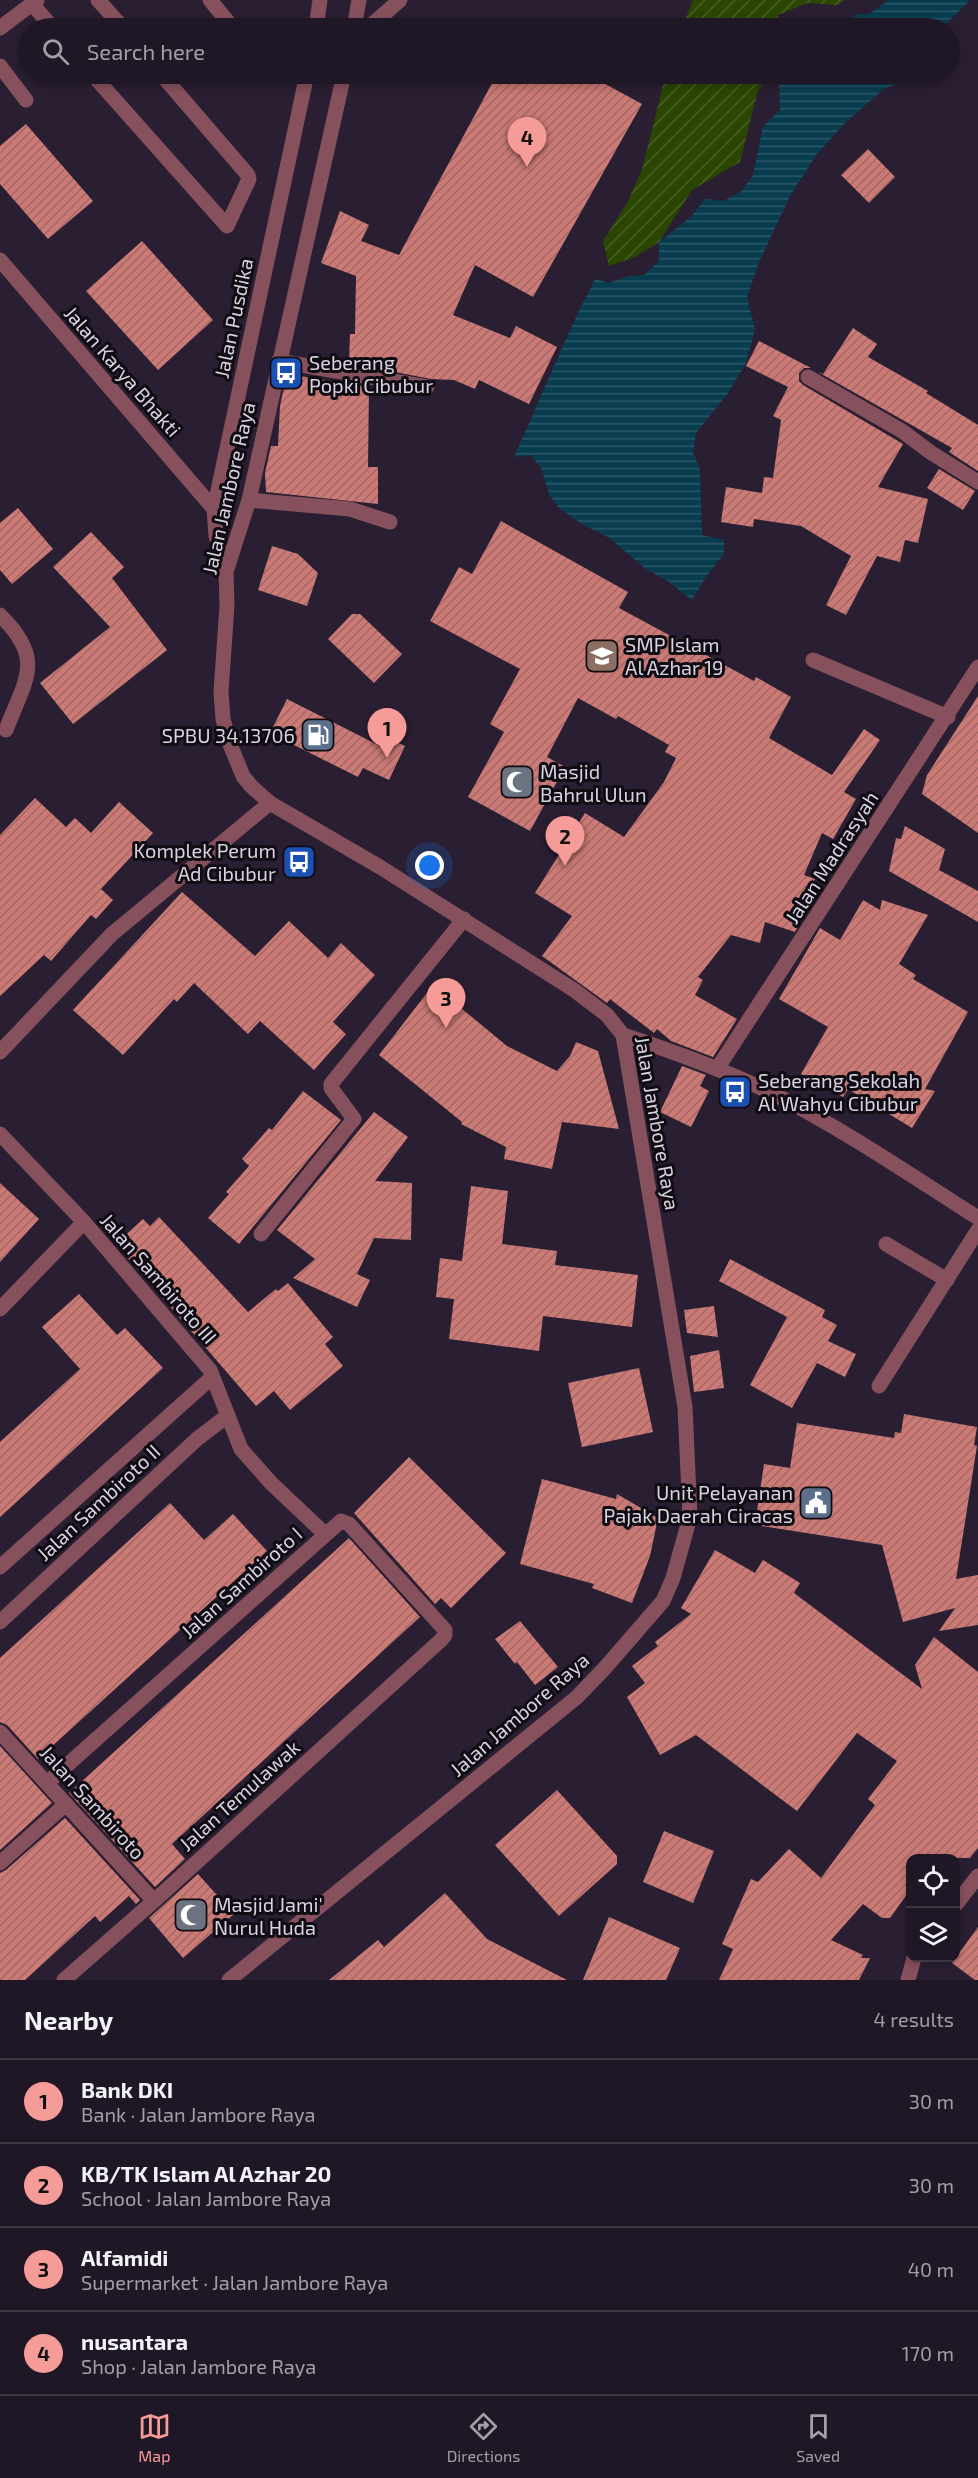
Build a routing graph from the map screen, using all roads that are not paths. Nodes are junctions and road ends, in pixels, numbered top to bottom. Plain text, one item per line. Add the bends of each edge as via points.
1 (99, 0) edge
2 (210, 0) edge
3 (320, 0) edge
4 (359, 0) edge
5 (400, 0) edge
6 (34, 2) edge
7 (46, 18) edge
8 (114, 18) edge
9 (225, 18) edge
10 (317, 18) edge
11 (356, 18) edge
12 (379, 18) edge
13 (0, 28) edge
14 (0, 66) edge
15 (101, 84) edge
16 (170, 84) edge
17 (305, 84) edge
18 (342, 84) edge
19 (26, 100) dead end
20 (0, 260) edge
21 (279, 361) junction
22 (808, 378) dead end
23 (427, 387) dead end
24 (978, 482) edge
25 (249, 500) junction
26 (214, 509) junction
27 (390, 522) dead end
28 (226, 572) junction
29 (0, 615) edge
30 (813, 660) dead end
31 (978, 667) edge
32 (948, 717) junction
33 (6, 730) dead end
34 (270, 802) junction
35 (464, 919) junction
36 (624, 1035) junction
37 (0, 1052) edge
38 (717, 1069) junction
39 (0, 1134) edge
40 (978, 1218) edge
41 (84, 1222) junction
42 (978, 1230) edge
43 (261, 1234) dead end
44 (886, 1244) dead end
45 (946, 1280) junction
46 (0, 1309) edge
47 (211, 1375) junction
48 (879, 1386) dead end
49 (227, 1416) junction
50 (325, 1534) junction
51 (0, 1566) edge
52 (0, 1622) edge
53 (441, 1640) joint
54 (0, 1732) edge
55 (47, 1783) junction
56 (66, 1804) junction
57 (0, 1863) edge
58 (978, 1876) edge
59 (960, 1899) edge
60 (154, 1901) junction
61 (913, 1962) edge
62 (64, 1980) edge
63 (229, 1980) edge
64 (908, 1980) edge

1 - 8 street
2 - 9 street
3 - 10 street
4 - 11 street
5 - 12 street
6 - 7 street
6 - 13 street
14 - 19 street
15 - 16 street via 227,226 248,174
17 - 26 street, Jalan Pusdika
18 - 21 street, Jalan Jambore Raya
20 - 26 street, Jalan Karya Bhakti
21 - 23 street
21 - 25 street, Jalan Jambore Raya
22 - 24 street via 902,431
25 - 27 street via 350,509
25 - 28 street, Jalan Jambore Raya
26 - 28 street, Jalan Pusdika via 216,536
28 - 34 street, Jalan Jambore Raya via 222,718 239,769
29 - 33 street via 24,643 29,662
30 - 32 street
31 - 32 street, Jalan Madrasyah
32 - 38 street, Jalan Madrasyah
34 - 35 street, Jalan Jambore Raya
34 - 37 street via 112,934
35 - 36 street, Jalan Jambore Raya via 574,990 607,1015
35 - 43 street via 332,1084 354,1119
36 - 38 street
36 - 63 street, Jalan Jambore Raya via 685,1407 690,1516 674,1578 663,1601 577,1697
38 - 40 street via 776,1095
39 - 41 street, Jalan Sambiroto III
41 - 46 street
41 - 47 street, Jalan Sambiroto III
42 - 45 street
44 - 45 street
45 - 48 street
47 - 49 street
47 - 51 street, Jalan Sambiroto III
49 - 50 street via 241,1449
49 - 52 street, Jalan Sambiroto II via 197,1439
50 - 53 street, Jalan Sambiroto I via 341,1521 349,1524 445,1630
50 - 55 street, Jalan Sambiroto I
53 - 60 street, Jalan Temulawak
54 - 55 street, Jalan Sambiroto
55 - 56 street, Jalan Sambiroto
56 - 57 street
56 - 60 street, Jalan Sambiroto
58 - 59 street
60 - 62 street, Jalan Temulawak
61 - 64 street

